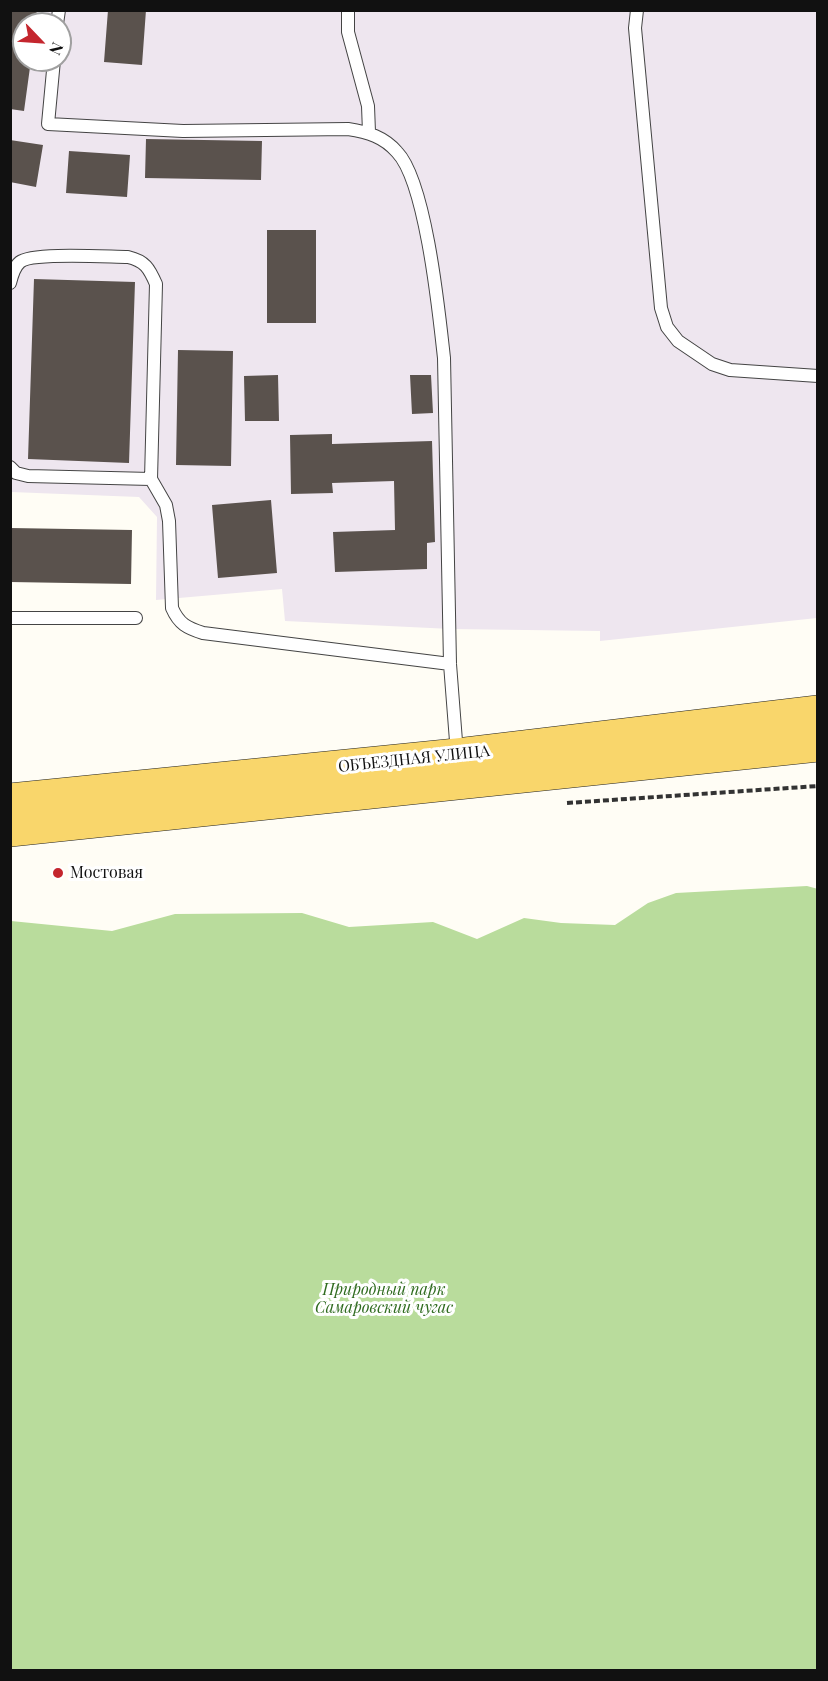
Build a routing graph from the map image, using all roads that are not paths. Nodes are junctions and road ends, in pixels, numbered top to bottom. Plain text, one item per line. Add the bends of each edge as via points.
1 (348, 10) edge
2 (637, 10) edge
3 (53, 72) edge
4 (369, 132) junction
5 (10, 283) edge
6 (818, 376) edge
7 (10, 467) edge
8 (151, 479) junction
9 (10, 618) edge
10 (136, 618) dead end
11 (450, 664) junction
12 (818, 712) edge
13 (818, 745) edge
14 (459, 770) junction
15 (10, 800) edge
16 (10, 830) edge

1 - 4 lane via 348,32 368,106
2 - 6 lane via 634,28 661,308 668,327 678,341 712,364 730,370
3 - 4 lane via 48,124 183,131
4 - 11 lane via 384,140 407,164 421,209 439,312 444,358
5 - 8 lane via 21,261 37,256 128,257 149,268 156,284
7 - 8 lane via 28,476
8 - 11 lane via 166,505 169,521 172,608 177,620 187,628
9 - 10 lane
11 - 14 lane
12 - 14 main road, ОБЪЕЗДНАЯ УЛИЦА
13 - 14 main road, ОБЪЕЗДНАЯ УЛИЦА
14 - 15 main road, ОБЪЕЗДНАЯ УЛИЦА
14 - 16 main road, ОБЪЕЗДНАЯ УЛИЦА

